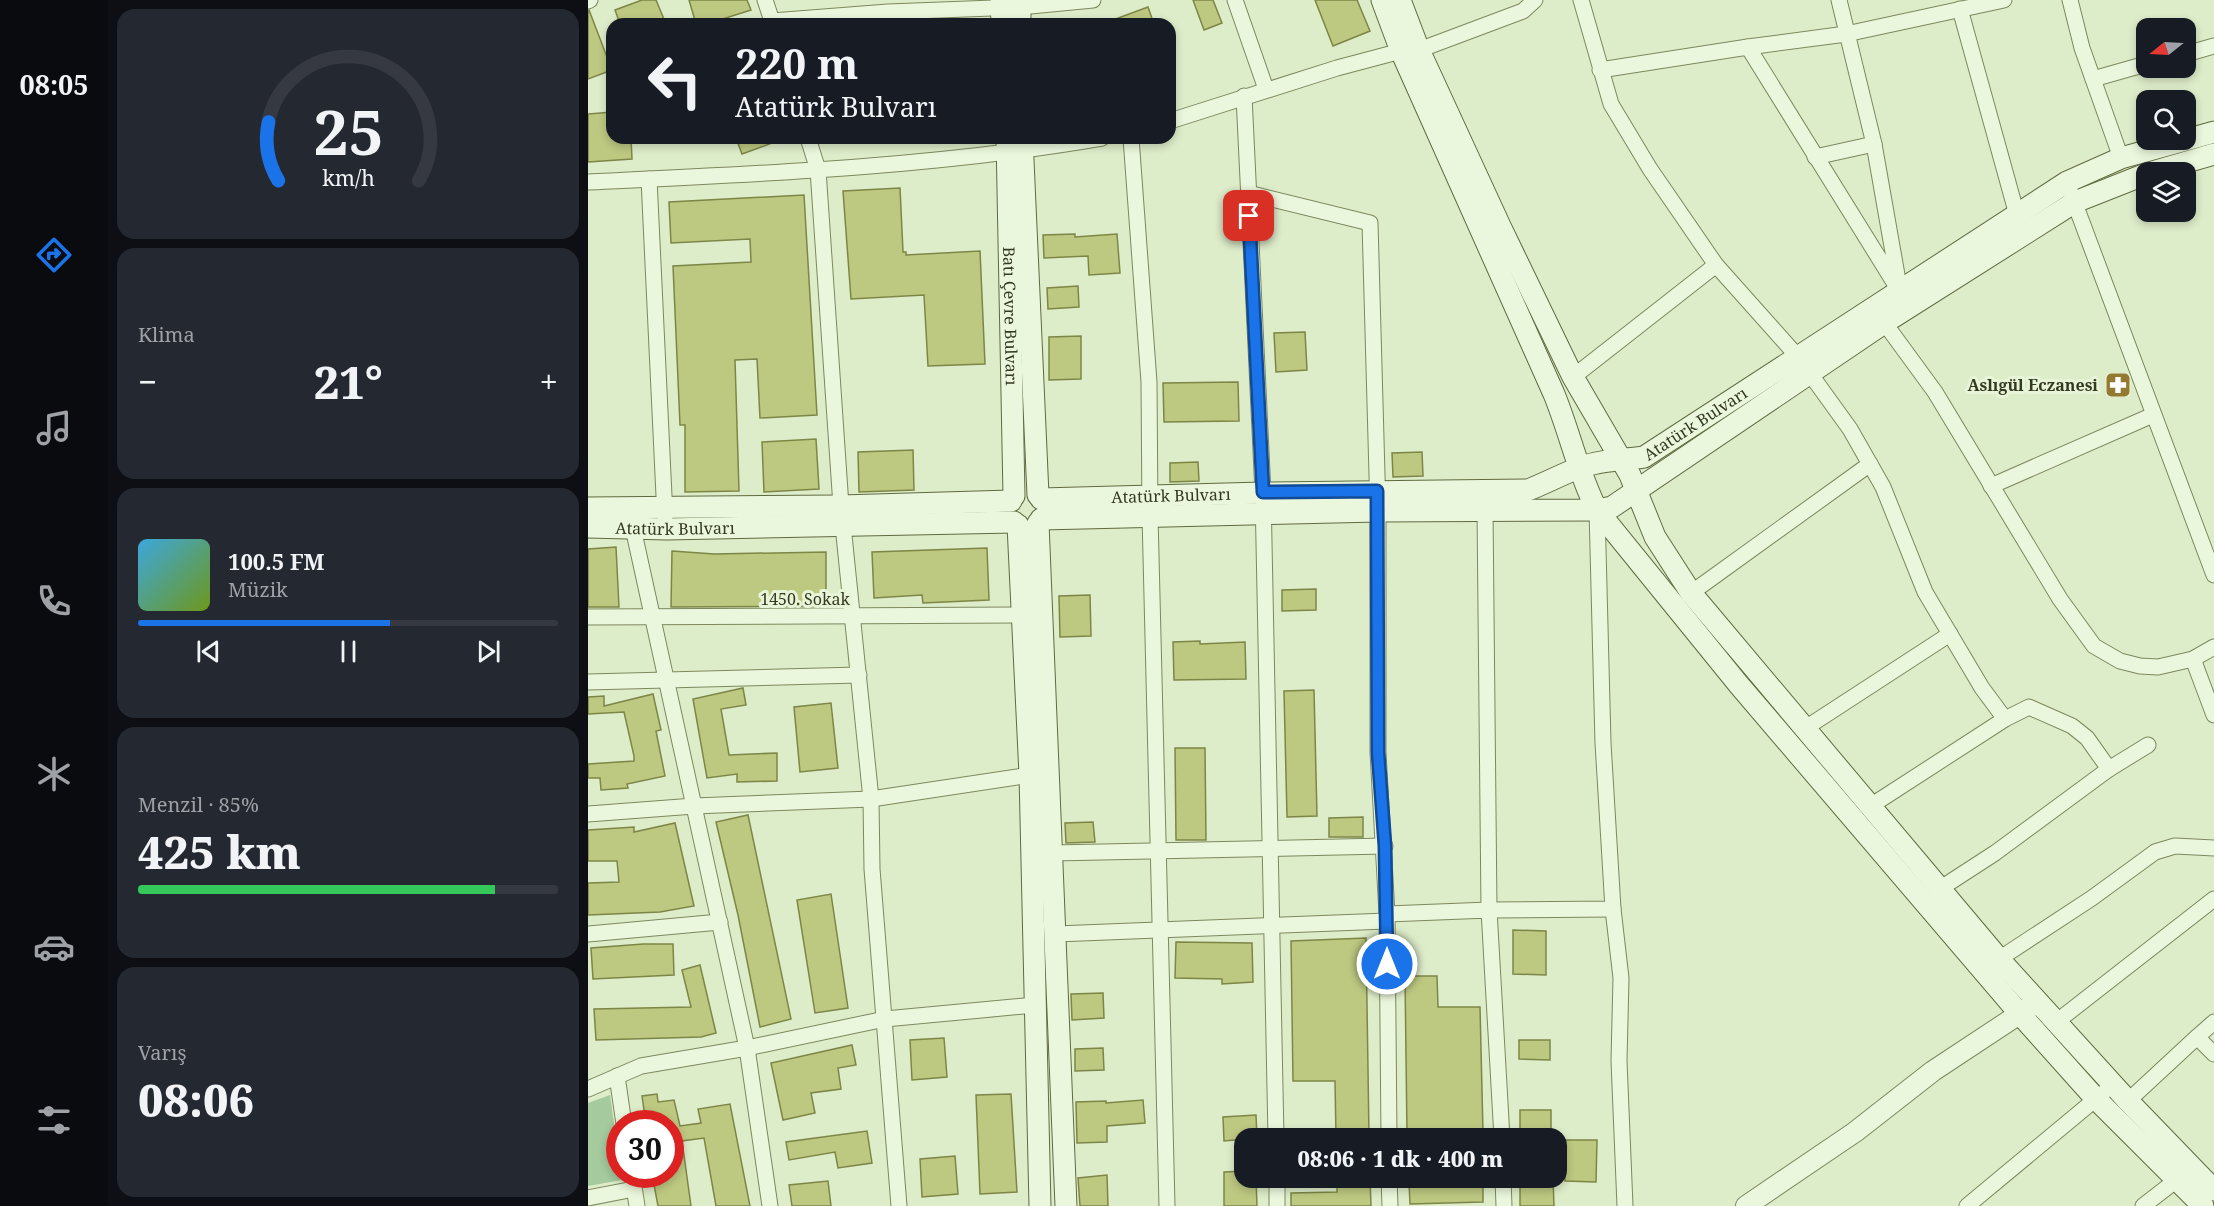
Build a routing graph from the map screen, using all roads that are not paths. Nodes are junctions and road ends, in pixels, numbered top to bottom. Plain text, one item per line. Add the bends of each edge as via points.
1 (765, 0) edge
2 (1093, 0) edge
3 (1235, 0) edge
4 (1382, 0) edge
5 (1400, 0) edge
6 (1535, 0) edge
7 (1581, 0) edge
8 (1839, 0) edge
9 (2004, 0) edge
10 (2070, 0) edge
11 (912, 6) edge
12 (1959, 9) junction
13 (1011, 10) edge
14 (771, 18) edge
15 (807, 18) edge
16 (1846, 34) junction
17 (2214, 46) edge
18 (1748, 47) junction
19 (1410, 50) junction
20 (2196, 51) edge
21 (2136, 67) edge
22 (1600, 70) junction
23 (2093, 79) junction
24 (1266, 89) junction
25 (1244, 96) junction
26 (1176, 119) edge
27 (2214, 132) edge
28 (810, 144) edge
29 (1131, 144) edge
30 (1874, 144) junction
31 (1015, 145) edge
32 (2214, 154) edge
33 (1815, 157) junction
34 (2121, 158) junction
35 (2186, 162) edge
36 (818, 170) junction
37 (2136, 176) edge
38 (649, 179) junction
39 (588, 182) edge
40 (2071, 192) junction
41 (1248, 193) junction
42 (2017, 215) junction
43 (1716, 265) junction
44 (1900, 292) junction
45 (1879, 316) junction
46 (1804, 365) junction
47 (1572, 377) junction
48 (2152, 415) junction
49 (1619, 460) junction
50 (1870, 464) junction
51 (1579, 468) junction
52 (1991, 486) junction
53 (1636, 493) junction
54 (1012, 499) junction
55 (1377, 501) junction
56 (1264, 503) junction
57 (1150, 505) junction
58 (588, 508) edge
59 (1485, 510) junction
60 (1597, 510) junction
61 (1032, 514) junction
62 (843, 516) junction
63 (666, 519) junction
64 (588, 527) edge
65 (633, 528) junction
66 (2214, 575) edge
67 (1692, 593) junction
68 (1021, 615) junction
69 (652, 616) junction
70 (588, 617) edge
71 (853, 618) junction
72 (1950, 634) junction
73 (2214, 647) edge
74 (2193, 659) junction
75 (859, 675) junction
76 (666, 679) junction
77 (588, 682) edge
78 (2214, 715) edge
79 (2005, 719) junction
80 (1804, 729) junction
81 (2148, 745) dead end
82 (2109, 769) junction
83 (1030, 775) junction
84 (871, 799) junction
85 (694, 806) junction
86 (1869, 807) junction
87 (588, 814) edge
88 (1385, 846) junction
89 (2214, 848) edge
90 (1271, 849) junction
91 (1158, 850) junction
92 (1053, 853) junction
93 (1938, 890) junction
94 (2214, 899) edge
95 (1613, 909) junction
96 (1489, 910) junction
97 (1387, 917) junction
98 (720, 922) junction
99 (1272, 925) junction
100 (1160, 930) junction
101 (588, 934) edge
102 (1056, 934) junction
103 (1999, 959) junction
104 (1035, 1005) junction
105 (2029, 1008) junction
106 (885, 1019) junction
107 (2214, 1022) edge
108 (2055, 1023) junction
109 (2197, 1037) junction
110 (747, 1048) junction
111 (2214, 1054) edge
112 (617, 1076) junction
113 (2112, 1084) junction
114 (588, 1089) edge
115 (2096, 1098) junction
116 (2128, 1101) junction
117 (622, 1110) edge
118 (1276, 1128) edge
119 (1389, 1128) edge
120 (1501, 1128) edge
121 (2184, 1174) junction
122 (616, 1188) edge
123 (634, 1188) edge
124 (1277, 1188) edge
125 (1389, 1188) edge
126 (1503, 1188) edge
127 (2214, 1190) edge
128 (588, 1198) edge
129 (637, 1206) edge
130 (770, 1206) edge
131 (899, 1206) edge
132 (1040, 1206) edge
133 (1066, 1206) edge
134 (1167, 1206) edge
135 (1277, 1206) edge
136 (1390, 1206) edge
137 (1504, 1206) edge
138 (1625, 1206) edge
139 (1746, 1206) edge
140 (1967, 1206) edge
141 (2143, 1206) edge
142 (2203, 1206) edge

1 - 14 street
2 - 13 street
3 - 24 street
4 - 19 main road
5 - 19 main road
6 - 19 street via 1523,11
7 - 22 street
8 - 16 street
9 - 12 street
10 - 23 street
11 - 13 street
11 - 15 street
12 - 16 street
12 - 42 street
16 - 18 street
16 - 30 street
17 - 20 street
18 - 22 street
18 - 33 street
19 - 24 street
19 - 47 main road
19 - 51 main road via 1554,394
21 - 23 street
22 - 43 street via 1611,104
23 - 34 street
24 - 25 street
25 - 26 street
25 - 41 street
27 - 34 main road, Atatürk Bulvarı
28 - 36 street
29 - 57 street via 1149,382
30 - 33 street
30 - 44 street
31 - 36 street
31 - 54 main road, Batı Çevre Bulvarı
31 - 61 main road, Batı Çevre Bulvarı
32 - 35 main road
33 - 44 street
34 - 40 main road, Atatürk Bulvarı
36 - 38 street
36 - 62 street
37 - 40 main road, Atatürk Bulvarı
38 - 39 street
38 - 63 street
40 - 42 main road, Atatürk Bulvarı
40 - 45 main road, Atatürk Bulvarı
40 - 48 street
41 - 55 street via 1370,223
41 - 56 street
42 - 44 main road, Atatürk Bulvarı
43 - 46 street
43 - 47 street
44 - 45 main road, Atatürk Bulvarı
45 - 46 main road, Atatürk Bulvarı
45 - 52 street via 1935,392
46 - 49 main road, Atatürk Bulvarı via 1644,457
46 - 50 street
46 - 53 main road, Atatürk Bulvarı
47 - 49 main road
48 - 52 street
48 - 66 street
49 - 51 main road, Atatürk Bulvarı
49 - 53 main road
50 - 67 street
50 - 72 street via 1925,592
51 - 55 main road, Atatürk Bulvarı via 1528,490
51 - 60 main road
52 - 74 street via 2060,599 2094,646 2120,661 2140,666 2171,665
53 - 60 main road, Atatürk Bulvarı via 1612,507
53 - 67 main road via 1655,537
54 - 61 main road, Atatürk Bulvarı via 1023,491
54 - 62 main road, Atatürk Bulvarı
55 - 56 main road, Atatürk Bulvarı
55 - 59 main road, Atatürk Bulvarı
55 - 88 street via 1378,752
56 - 57 main road, Atatürk Bulvarı
56 - 90 street
57 - 61 main road, Atatürk Bulvarı
57 - 91 street
58 - 63 main road, Atatürk Bulvarı
59 - 60 main road, Atatürk Bulvarı
59 - 96 street
60 - 95 street via 1603,743
60 - 105 main road via 1739,685
61 - 62 main road, Atatürk Bulvarı
61 - 68 main road
61 - 92 main road
62 - 63 main road, Atatürk Bulvarı
62 - 71 street
63 - 65 main road, Atatürk Bulvarı
64 - 65 main road, Atatürk Bulvarı
65 - 69 street
67 - 80 main road
68 - 71 street, 1450. Sokak
68 - 83 main road
69 - 70 street, 1450. Sokak
69 - 71 street, 1450. Sokak
69 - 76 street
71 - 75 street
72 - 79 street
72 - 80 street
73 - 74 street
74 - 78 street
75 - 76 street
75 - 84 street
76 - 77 street
76 - 85 street
79 - 82 street via 2029,706 2072,726 2087,738
79 - 86 street
80 - 86 main road
81 - 82 street
82 - 93 street
83 - 84 street
83 - 104 main road
84 - 85 street
84 - 106 street via 872,869
85 - 87 street
85 - 98 street
86 - 93 main road
88 - 90 street
88 - 97 street
89 - 103 street via 2175,846 2155,852
90 - 91 street
90 - 99 street
91 - 92 street
91 - 100 street
92 - 102 main road
93 - 103 main road
94 - 108 street
95 - 96 street
95 - 138 street via 1621,978 1619,1061
96 - 97 street
96 - 120 street
97 - 99 street
97 - 119 street
98 - 101 street
98 - 110 street
99 - 100 street
99 - 118 street
100 - 102 street
100 - 134 street
102 - 133 main road
103 - 105 main road
104 - 106 street
104 - 132 main road
105 - 108 main road
105 - 115 main road
105 - 139 street via 1933,1071 1855,1132
106 - 110 street
106 - 131 street
107 - 109 street
108 - 113 main road
109 - 111 street
109 - 116 street
110 - 112 street via 641,1066
110 - 130 street
112 - 114 street
112 - 117 street
113 - 115 street
113 - 116 main road
115 - 121 main road
115 - 140 street
116 - 121 main road
121 - 127 main road
121 - 141 street
121 - 142 main road
122 - 128 street
123 - 129 street
124 - 135 street
125 - 136 street
126 - 137 street

